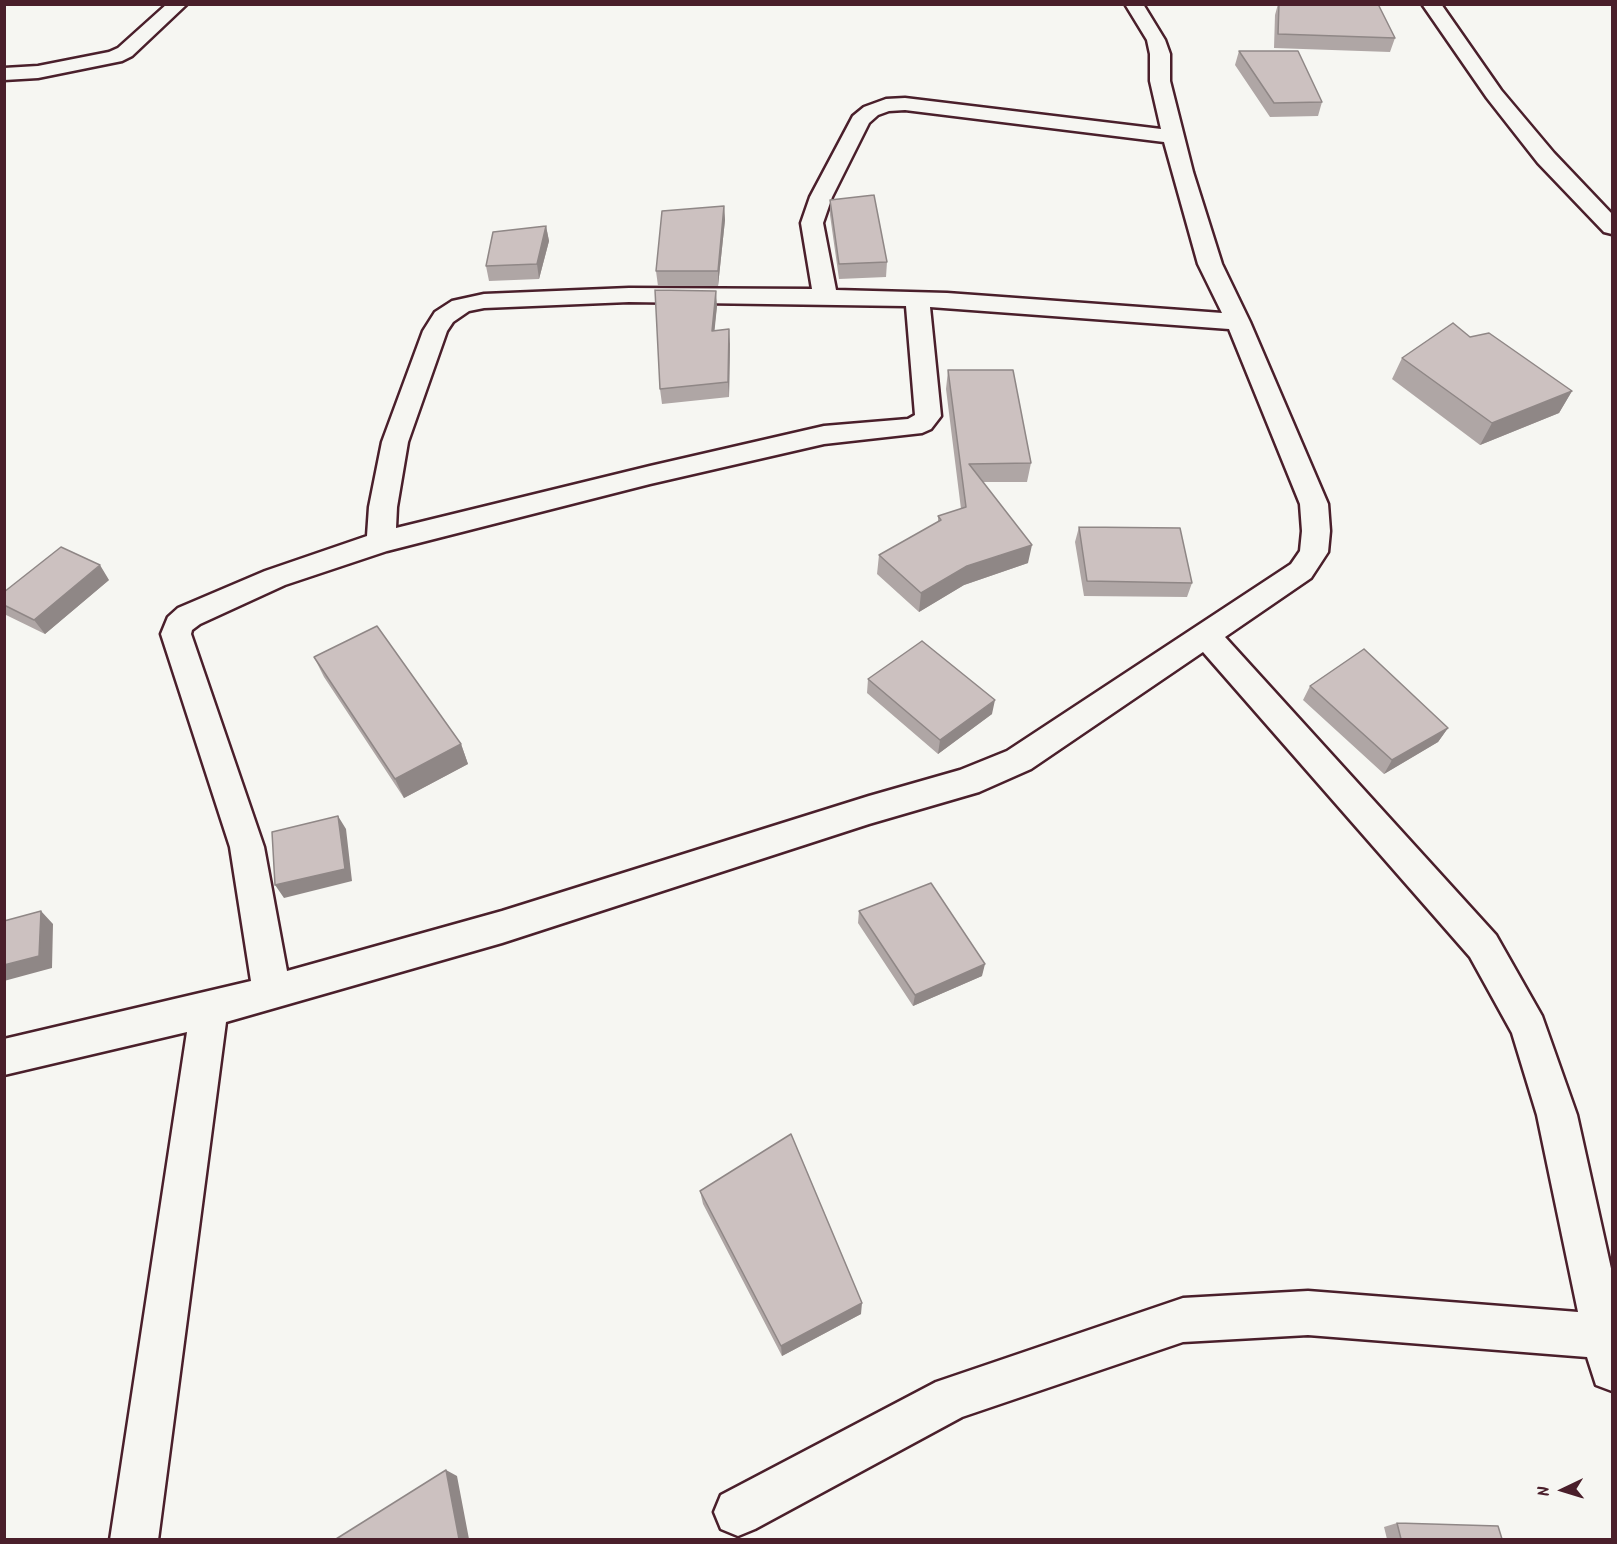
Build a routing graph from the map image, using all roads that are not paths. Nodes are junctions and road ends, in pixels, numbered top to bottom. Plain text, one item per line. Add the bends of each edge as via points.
1 (178, 4) edge
2 (1134, 4) edge
3 (1431, 4) edge
4 (4, 74) edge
5 (1173, 137) junction
6 (1612, 227) edge
7 (825, 296) junction
8 (917, 299) junction
9 (1238, 322) junction
10 (381, 542) junction
11 (1205, 634) junction
12 (272, 993) junction
13 (208, 1010) junction
14 (4, 1057) edge
15 (1609, 1353) edge
16 (738, 1512) dead end
17 (134, 1539) edge

1 - 4 street via 116,57 38,72
2 - 5 street via 1156,40 1160,81
3 - 6 street via 1494,94 1546,158
5 - 7 street via 905,104 871,111 860,120 812,223
5 - 9 street via 1210,264
7 - 8 street
7 - 10 street via 629,295 484,301 461,306 444,317 435,332 395,442
8 - 9 street
8 - 10 street via 928,416 922,423 824,435
9 - 11 street via 1314,504 1314,552 1301,571
10 - 12 street via 275,578 189,616 176,634 247,847
11 - 12 street via 1019,760 967,782 502,927
11 - 15 street via 1489,956 1529,1028 1557,1115
12 - 13 street
13 - 14 street
13 - 17 street
15 - 16 street via 1308,1312 1183,1320 952,1398

